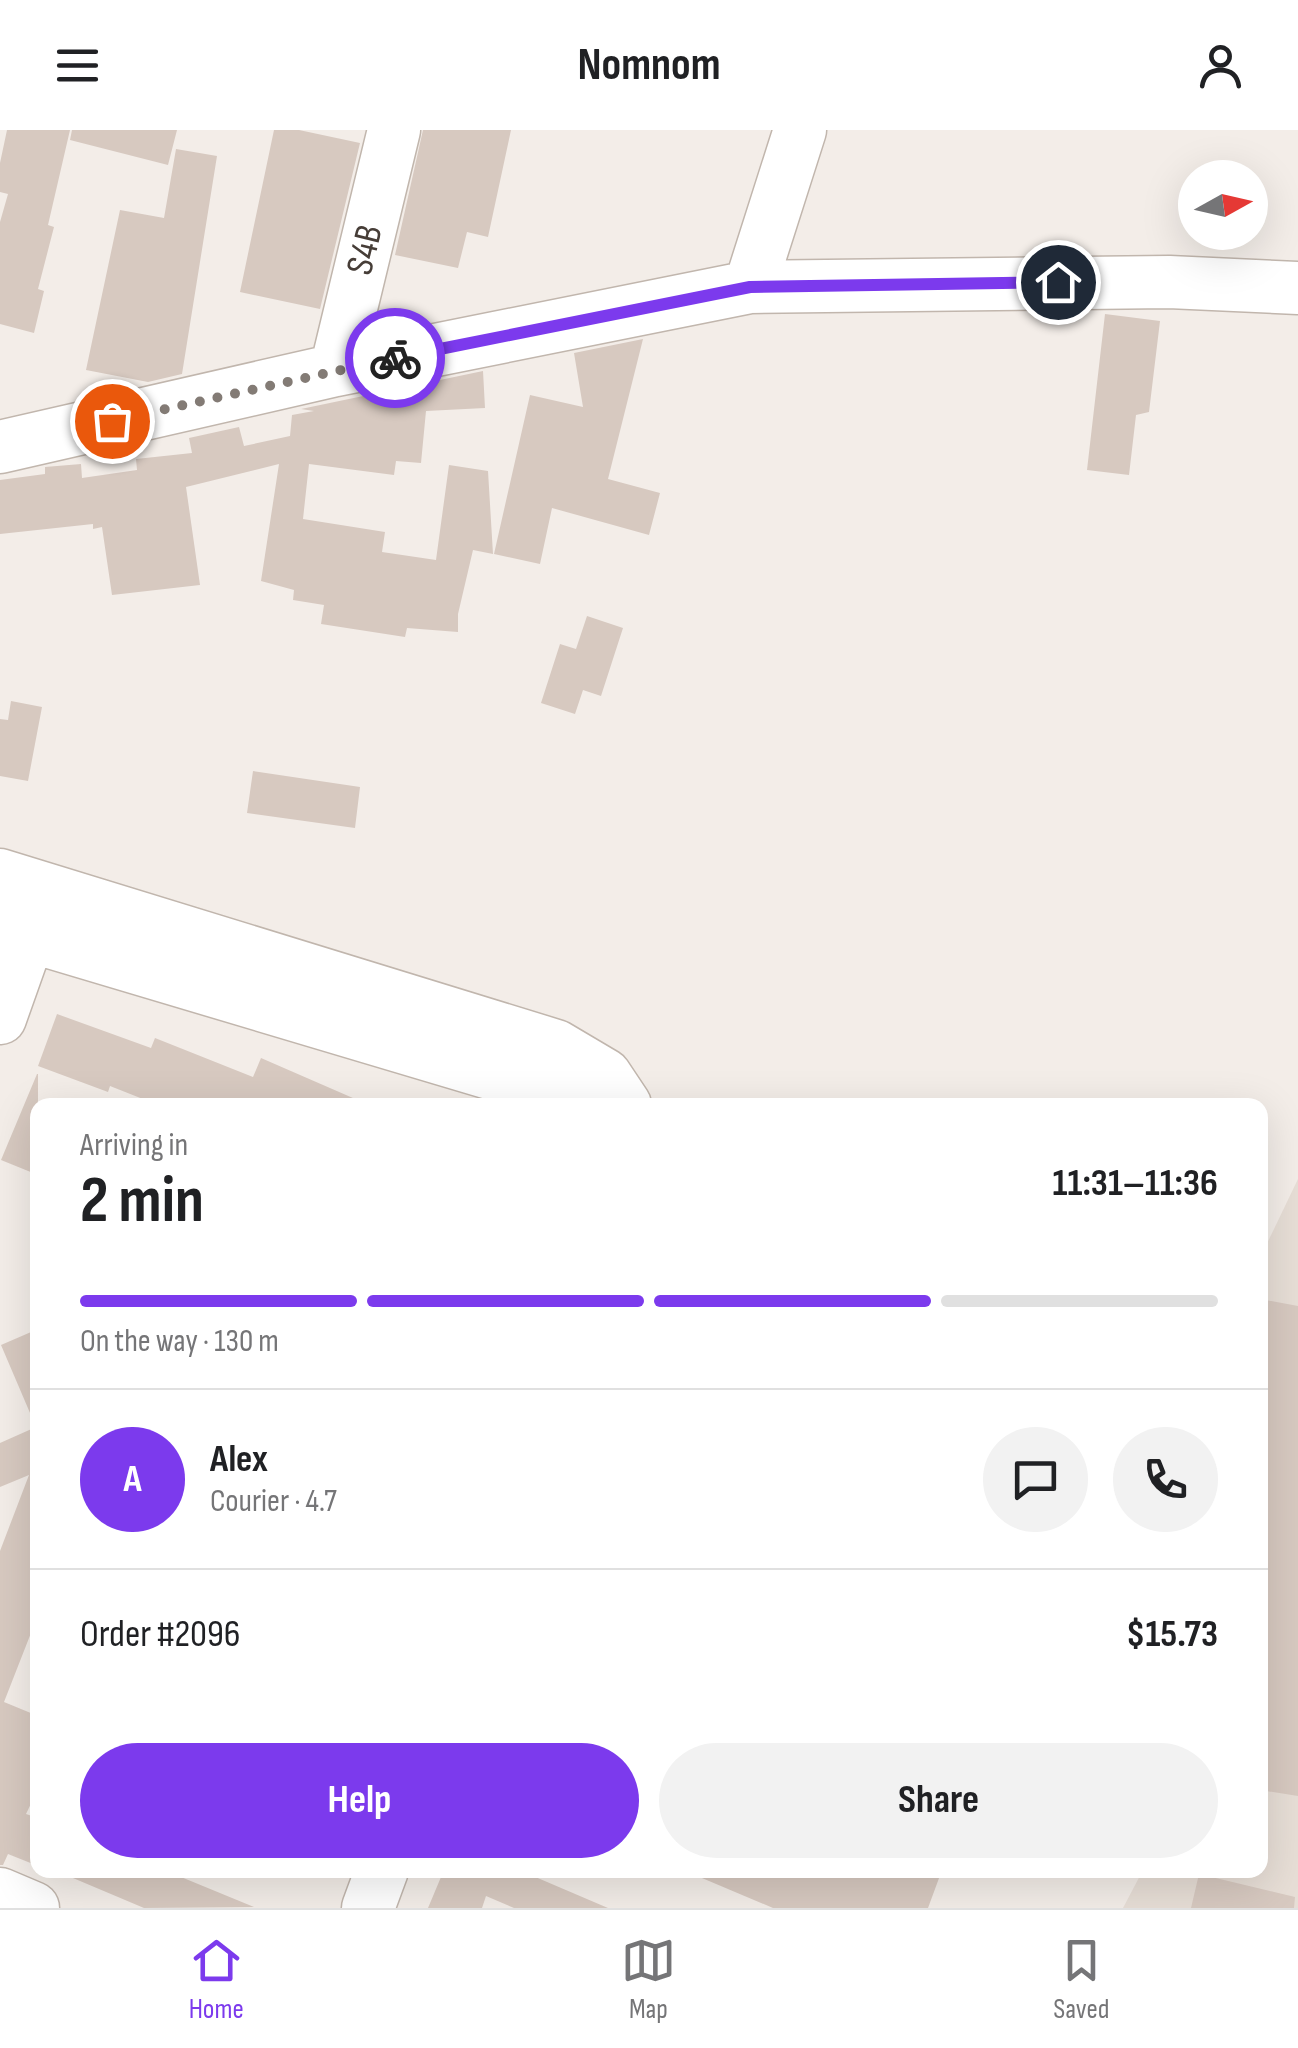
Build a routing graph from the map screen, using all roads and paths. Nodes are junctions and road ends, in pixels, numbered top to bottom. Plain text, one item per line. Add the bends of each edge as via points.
1 (394, 130) edge
2 (800, 130) edge
3 (750, 287) junction
4 (1298, 288) edge
5 (336, 370) junction
6 (0, 447) edge
7 (19, 907) edge
8 (0, 1018) edge
9 (498, 1071) edge
10 (556, 1098) edge
11 (621, 1098) edge
12 (379, 1878) edge
13 (0, 1894) edge
14 (33, 1908) edge
15 (368, 1908) edge

1 - 5 street, S4B
2 - 3 street
3 - 4 street via 1168,282
3 - 5 street
5 - 6 street
7 - 8 street
7 - 9 street via 282,986
9 - 10 street
9 - 11 street via 556,1046 606,1075
12 - 15 street
13 - 14 street

